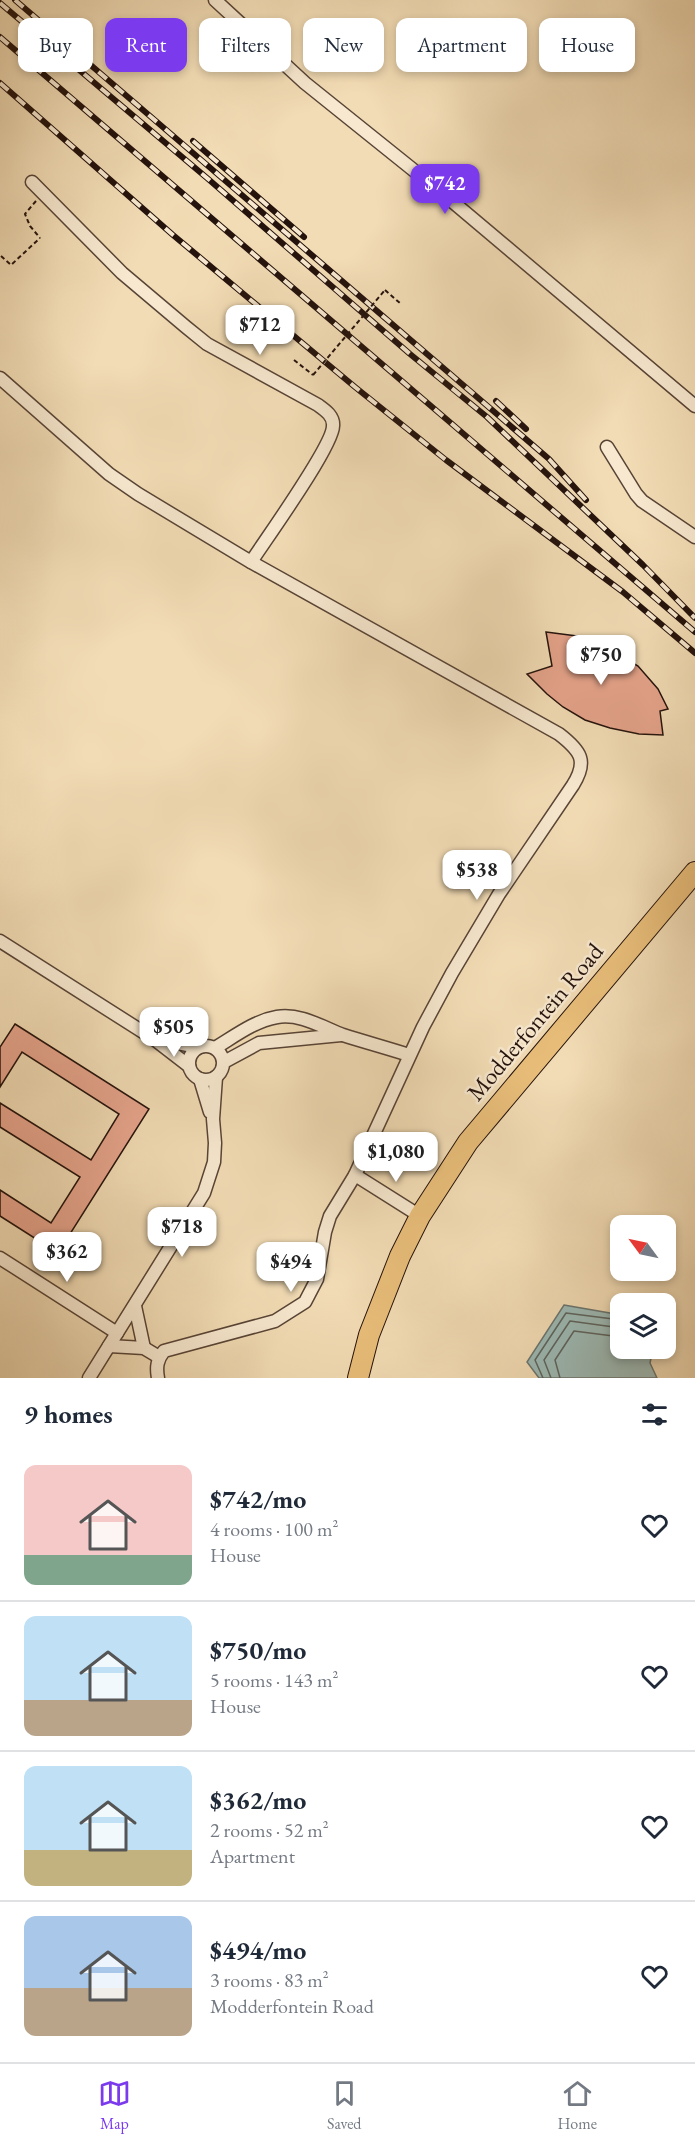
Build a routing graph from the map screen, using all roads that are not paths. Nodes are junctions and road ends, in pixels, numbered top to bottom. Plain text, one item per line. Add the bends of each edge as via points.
1 (215, 0) edge
2 (32, 182) dead end
3 (0, 378) edge
4 (695, 406) edge
5 (607, 447) dead end
6 (695, 537) edge
7 (251, 562) junction
8 (695, 872) edge
9 (0, 941) edge
10 (276, 1018) junction
11 (342, 1034) junction
12 (154, 1039) junction
13 (279, 1040) junction
14 (199, 1047) junction
15 (215, 1048) junction
16 (409, 1055) junction
17 (224, 1062) junction
18 (189, 1066) junction
19 (216, 1077) junction
20 (200, 1079) junction
21 (213, 1119) junction
22 (356, 1175) junction
23 (420, 1216) junction
24 (0, 1258) edge
25 (135, 1306) junction
26 (117, 1333) junction
27 (109, 1346) junction
28 (144, 1348) junction
29 (159, 1357) junction
30 (89, 1378) edge
31 (158, 1378) edge
32 (358, 1378) edge

1 - 4 street via 305,83 447,196
2 - 7 street via 122,273 207,344 318,405 332,417 332,435 325,448
3 - 7 street via 109,474
5 - 6 street via 642,501
7 - 16 street via 559,734 580,757 579,776 499,894
8 - 23 main road, Modderfontein Road via 468,1142
9 - 12 street
10 - 11 street via 296,1018
10 - 13 street
10 - 15 street via 255,1024
11 - 13 street
11 - 16 street
12 - 14 street
12 - 18 street
13 - 17 street via 259,1043
14 - 15 street
14 - 18 street via 190,1055
15 - 17 street
16 - 22 street
17 - 19 street
18 - 20 street
19 - 20 street
19 - 21 street
20 - 21 street
21 - 25 street via 214,1162 204,1193
22 - 23 street
22 - 29 street via 327,1224 317,1279 305,1302 274,1320 164,1351
23 - 32 main road, Modderfontein Road via 373,1326
24 - 26 street
25 - 26 street
25 - 28 street
26 - 27 street
27 - 28 street
27 - 30 street
28 - 29 street
29 - 31 street

